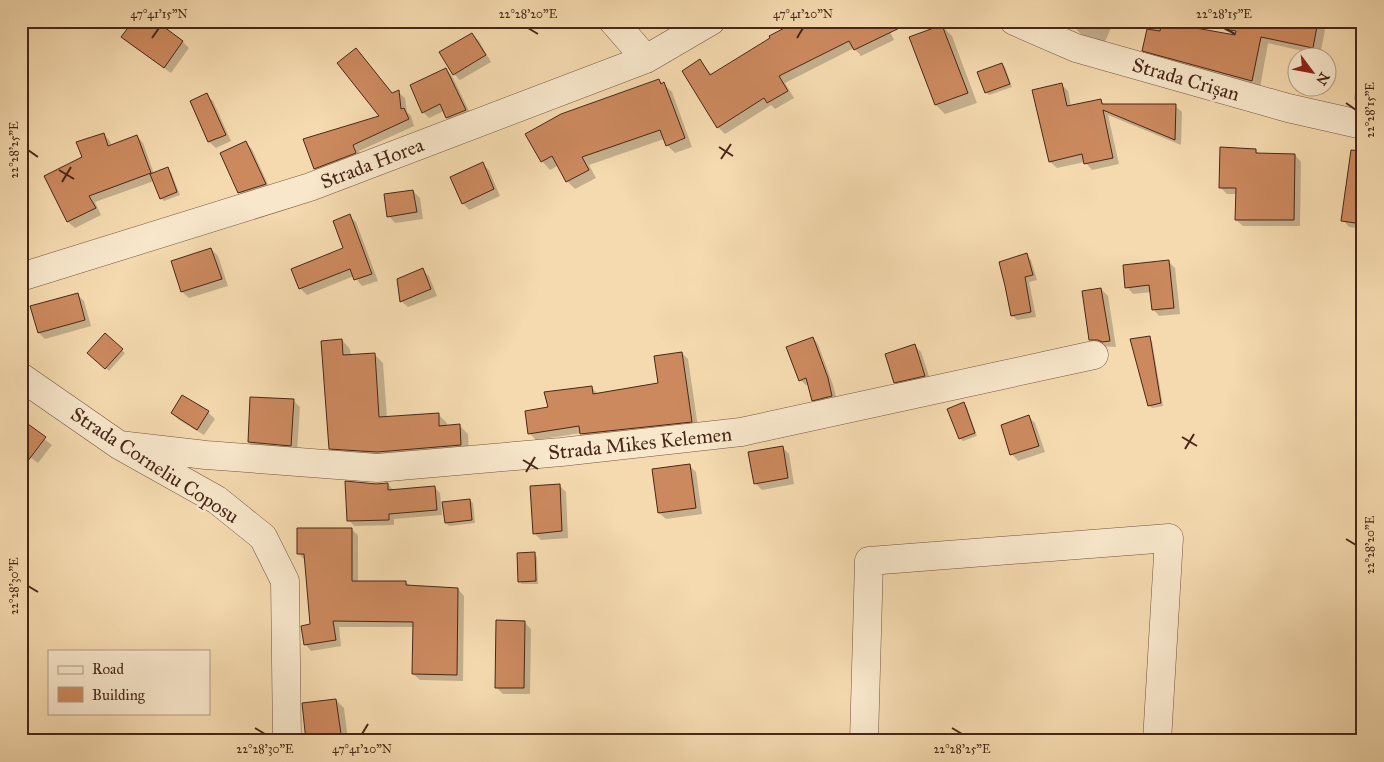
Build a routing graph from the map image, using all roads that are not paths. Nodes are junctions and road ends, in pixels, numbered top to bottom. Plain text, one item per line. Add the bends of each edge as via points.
1 (613, 21) edge
2 (711, 21) edge
3 (1014, 21) edge
4 (646, 60) junction
5 (1363, 125) edge
6 (21, 277) edge
7 (1094, 355) dead end
8 (21, 377) edge
9 (119, 445) junction
10 (287, 741) edge
11 (864, 741) edge
12 (1157, 741) edge

1 - 4 street
2 - 4 street, Strada Horea
3 - 5 street, Strada Crișan via 1076,48 1288,108
4 - 6 street, Strada Horea via 310,187
7 - 9 street, Strada Mikes Kelemen via 741,432 561,452 377,468
8 - 9 street, Strada Corneliu Coposu
9 - 10 street, Strada Corneliu Coposu via 217,500 263,537 285,581
11 - 12 street via 869,561 1168,538

